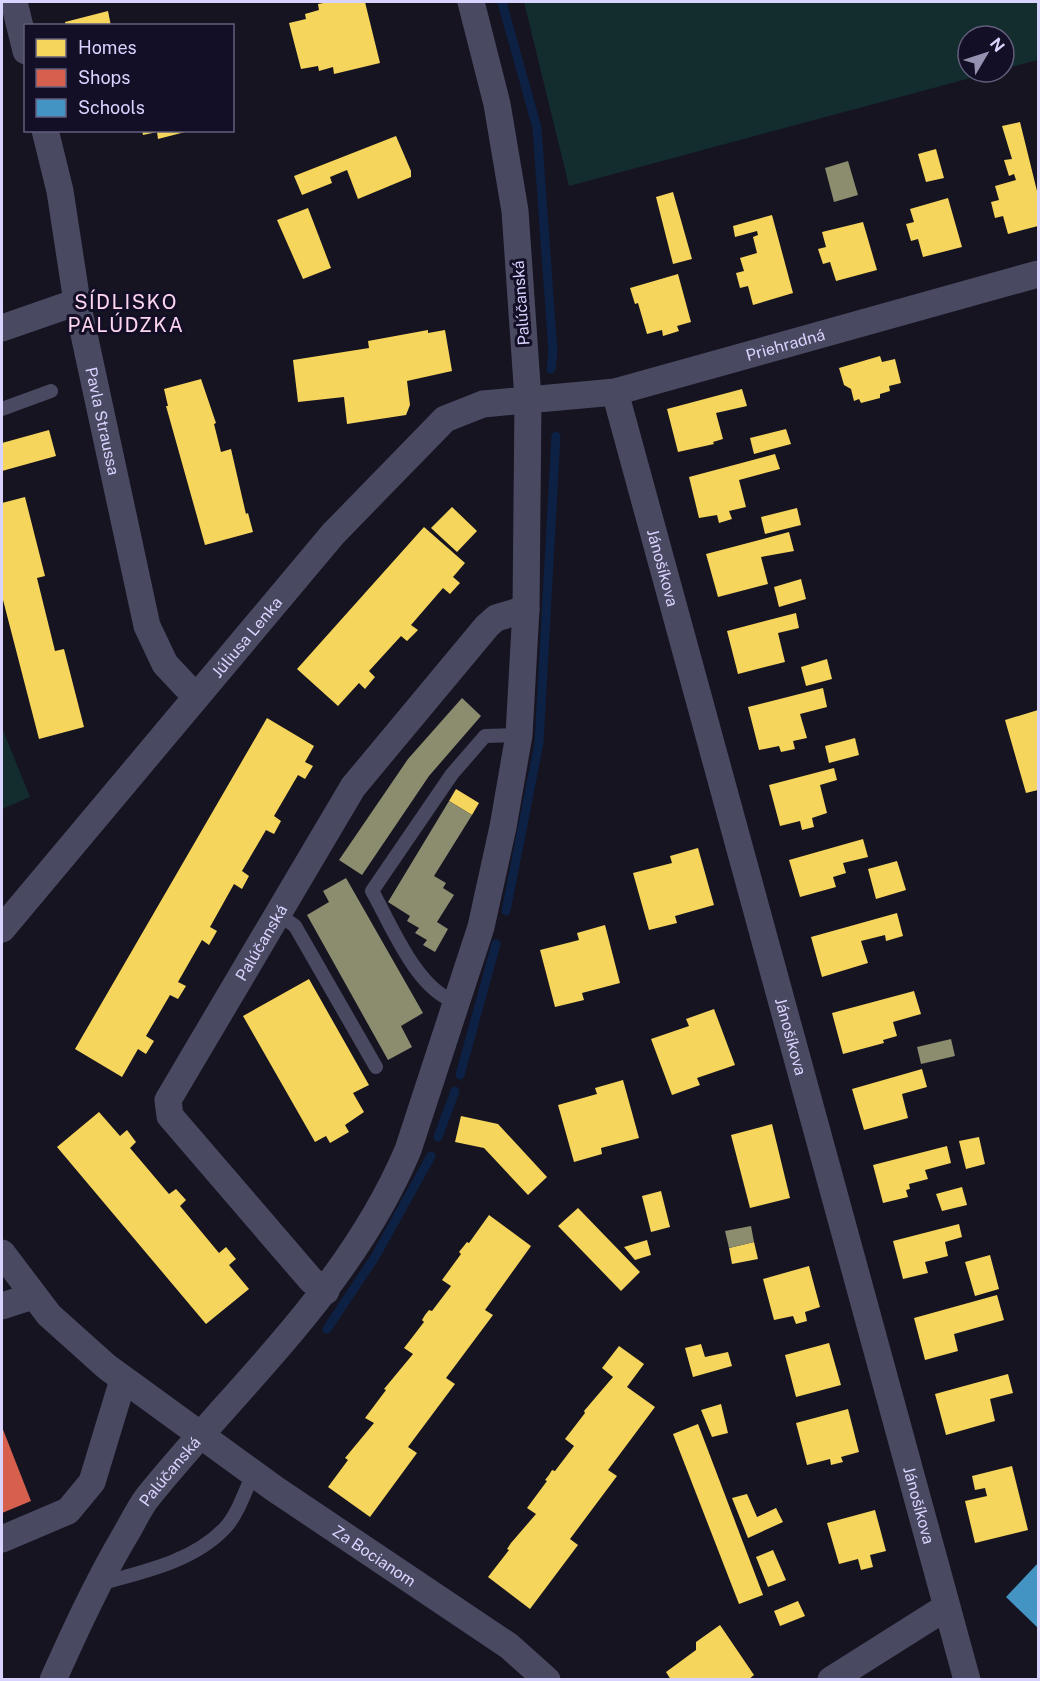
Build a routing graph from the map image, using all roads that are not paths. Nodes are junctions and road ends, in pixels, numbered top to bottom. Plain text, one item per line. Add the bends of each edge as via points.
1 (14, 2) edge
2 (471, 2) edge
3 (24, 43) edge
4 (45, 132) edge
5 (1038, 274) edge
6 (77, 302) junction
7 (2, 328) edge
8 (51, 391) dead end
9 (615, 392) junction
10 (528, 399) junction
11 (2, 409) edge
12 (526, 609) junction
13 (196, 698) junction
14 (519, 735) junction
15 (278, 914) junction
16 (2, 929) edge
17 (456, 1002) junction
18 (376, 1067) dead end
19 (2, 1253) edge
20 (326, 1291) junction
21 (33, 1296) junction
22 (2, 1306) edge
23 (123, 1380) junction
24 (202, 1434) junction
25 (253, 1474) junction
26 (2, 1539) edge
27 (97, 1584) junction
28 (945, 1608) junction
29 (53, 1680) edge
30 (546, 1680) edge
31 (831, 1680) edge
32 (967, 1680) edge

1 - 3 street
2 - 10 street, Palúčanská via 497,104 515,211
4 - 6 street, Pavla Straussa via 60,191
5 - 9 street, Priehradná
6 - 7 street
6 - 13 street, Pavla Straussa via 147,626 165,664
8 - 11 lane
9 - 10 street, Priehradná
9 - 28 street, Jánošíkova
10 - 12 street, Palúčanská
10 - 13 street, Júliusa Lenka via 483,404 445,419 333,534
12 - 14 street, Palúčanská
12 - 15 street, Palúčanská via 496,618 487,626 353,787
13 - 16 street, Júliusa Lenka
14 - 17 street, Palúčanská via 481,927
14 - 17 lane via 485,736 452,774 372,891 422,978 441,997
15 - 18 lane via 295,926
15 - 20 street, Palúčanská via 168,1100 168,1108 170,1116 311,1280
17 - 20 street, Palúčanská via 397,1175
19 - 21 street, Za Bocianom
20 - 24 street, Palúčanská
21 - 22 street
21 - 23 street, Za Bocianom via 74,1340
23 - 24 street, Za Bocianom
23 - 26 street via 92,1482 68,1511
24 - 25 street, Za Bocianom
24 - 27 street, Palúčanská via 146,1500
25 - 27 lane via 230,1520 205,1545 181,1559
25 - 30 street, Za Bocianom via 509,1646
27 - 29 street, Palúčanská
28 - 31 street
28 - 32 street, Jánošíkova

